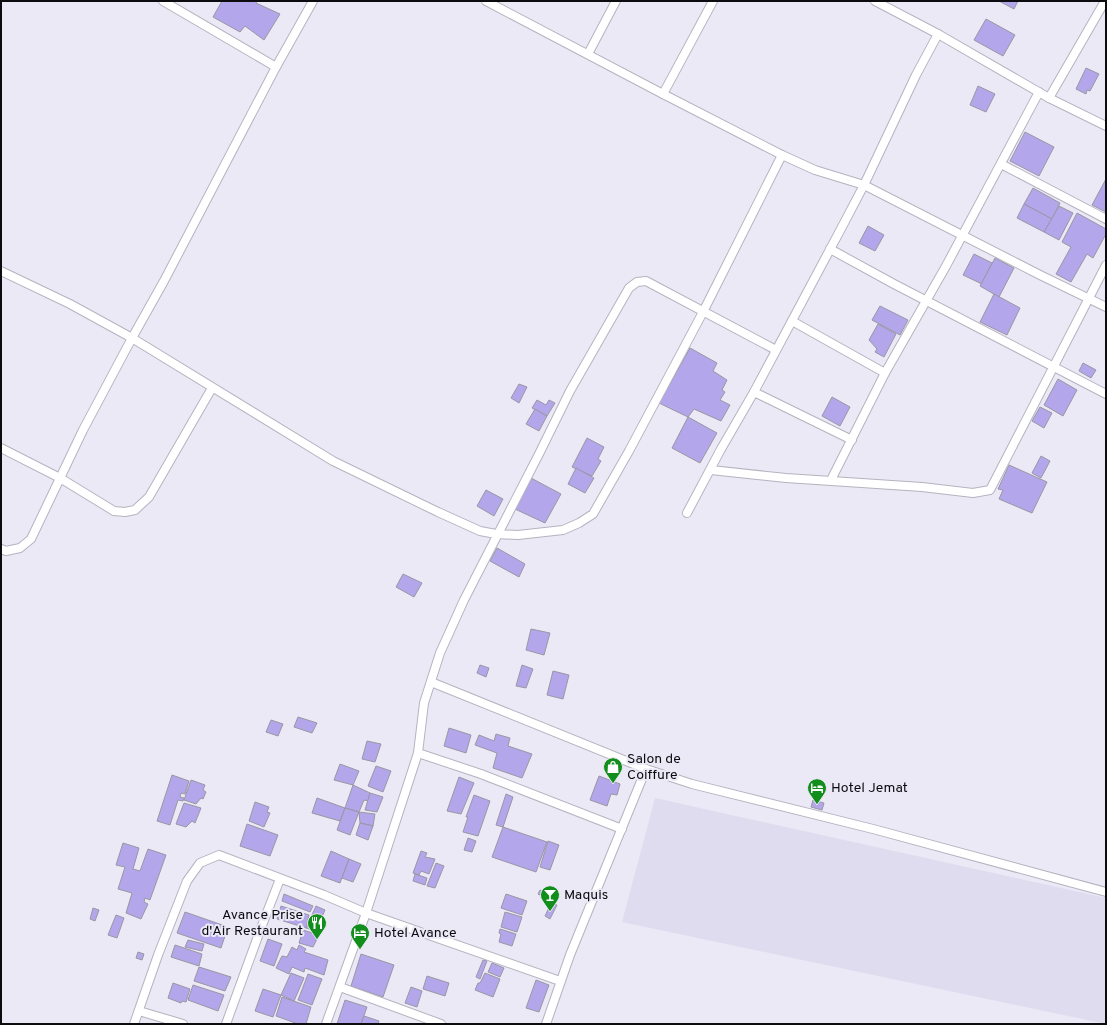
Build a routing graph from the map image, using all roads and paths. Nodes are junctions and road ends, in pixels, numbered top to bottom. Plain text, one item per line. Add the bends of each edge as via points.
1 (163, 1) edge
2 (312, 1) edge
3 (486, 1) edge
4 (616, 1) edge
5 (713, 1) edge
6 (875, 1) edge
7 (1105, 1) edge
8 (938, 34) junction
9 (588, 54) junction
10 (276, 67) junction
11 (1039, 92) junction
12 (663, 94) junction
13 (1049, 98) junction
14 (1106, 126) edge
15 (782, 155) junction
16 (1001, 164) junction
17 (864, 185) junction
18 (1106, 219) edge
19 (962, 234) junction
20 (830, 249) junction
21 (1106, 265) edge
22 (1, 271) edge
23 (1089, 298) junction
24 (926, 301) junction
25 (1106, 307) edge
26 (703, 312) junction
27 (792, 321) junction
28 (132, 338) junction
29 (776, 350) junction
30 (1053, 367) junction
31 (885, 373) junction
32 (212, 388) junction
33 (754, 392) junction
34 (1106, 394) edge
35 (852, 440) junction
36 (1, 448) edge
37 (711, 470) junction
38 (60, 478) junction
39 (831, 480) junction
40 (687, 513) dead end
41 (496, 534) junction
42 (1, 549) edge
43 (431, 682) junction
44 (418, 753) junction
45 (646, 769) junction
46 (622, 829) junction
47 (280, 879) junction
48 (1106, 892) edge
49 (366, 913) junction
50 (560, 981) junction
51 (340, 986) junction
52 (139, 1011) junction
53 (134, 1024) edge
54 (183, 1024) edge
55 (226, 1024) edge
56 (326, 1024) edge
57 (441, 1024) edge
58 (546, 1024) edge

1 - 10 street
2 - 10 street
3 - 9 street
4 - 9 street
5 - 12 street
6 - 8 street
7 - 13 street
8 - 11 street
8 - 17 street
9 - 12 street
10 - 28 street
11 - 13 street
11 - 16 street
12 - 15 street
13 - 14 street
15 - 17 street via 815,170
15 - 26 street
16 - 18 street
16 - 19 street
17 - 19 street
17 - 20 street
19 - 23 street
19 - 24 street
20 - 24 street
20 - 27 street
21 - 23 street
22 - 28 street via 70,304
23 - 25 street
23 - 30 street
24 - 30 street
24 - 31 street
26 - 29 street
26 - 41 street via 593,514 563,530 518,536
26 - 41 street via 646,281 637,282 629,288 570,391
27 - 29 street
27 - 31 street
28 - 32 street
28 - 38 street
29 - 33 street
30 - 34 street
30 - 39 street via 990,490 973,493 922,486
31 - 35 street
32 - 38 street via 149,497 135,510 114,511
32 - 41 street via 333,461 438,512
33 - 35 street
33 - 37 street
35 - 39 street
36 - 38 street
37 - 39 street
37 - 40 street
38 - 42 street via 31,539 20,548 6,551
41 - 43 street via 443,646
43 - 44 street via 424,703
43 - 45 street
44 - 46 street via 481,774
44 - 49 street
45 - 46 street
45 - 48 street via 692,784 873,829
46 - 50 street
47 - 49 street
47 - 52 street via 219,855 200,862 187,881
47 - 55 street
49 - 50 street
49 - 51 street
50 - 58 street
51 - 56 street
51 - 57 street
52 - 53 street
52 - 54 street

